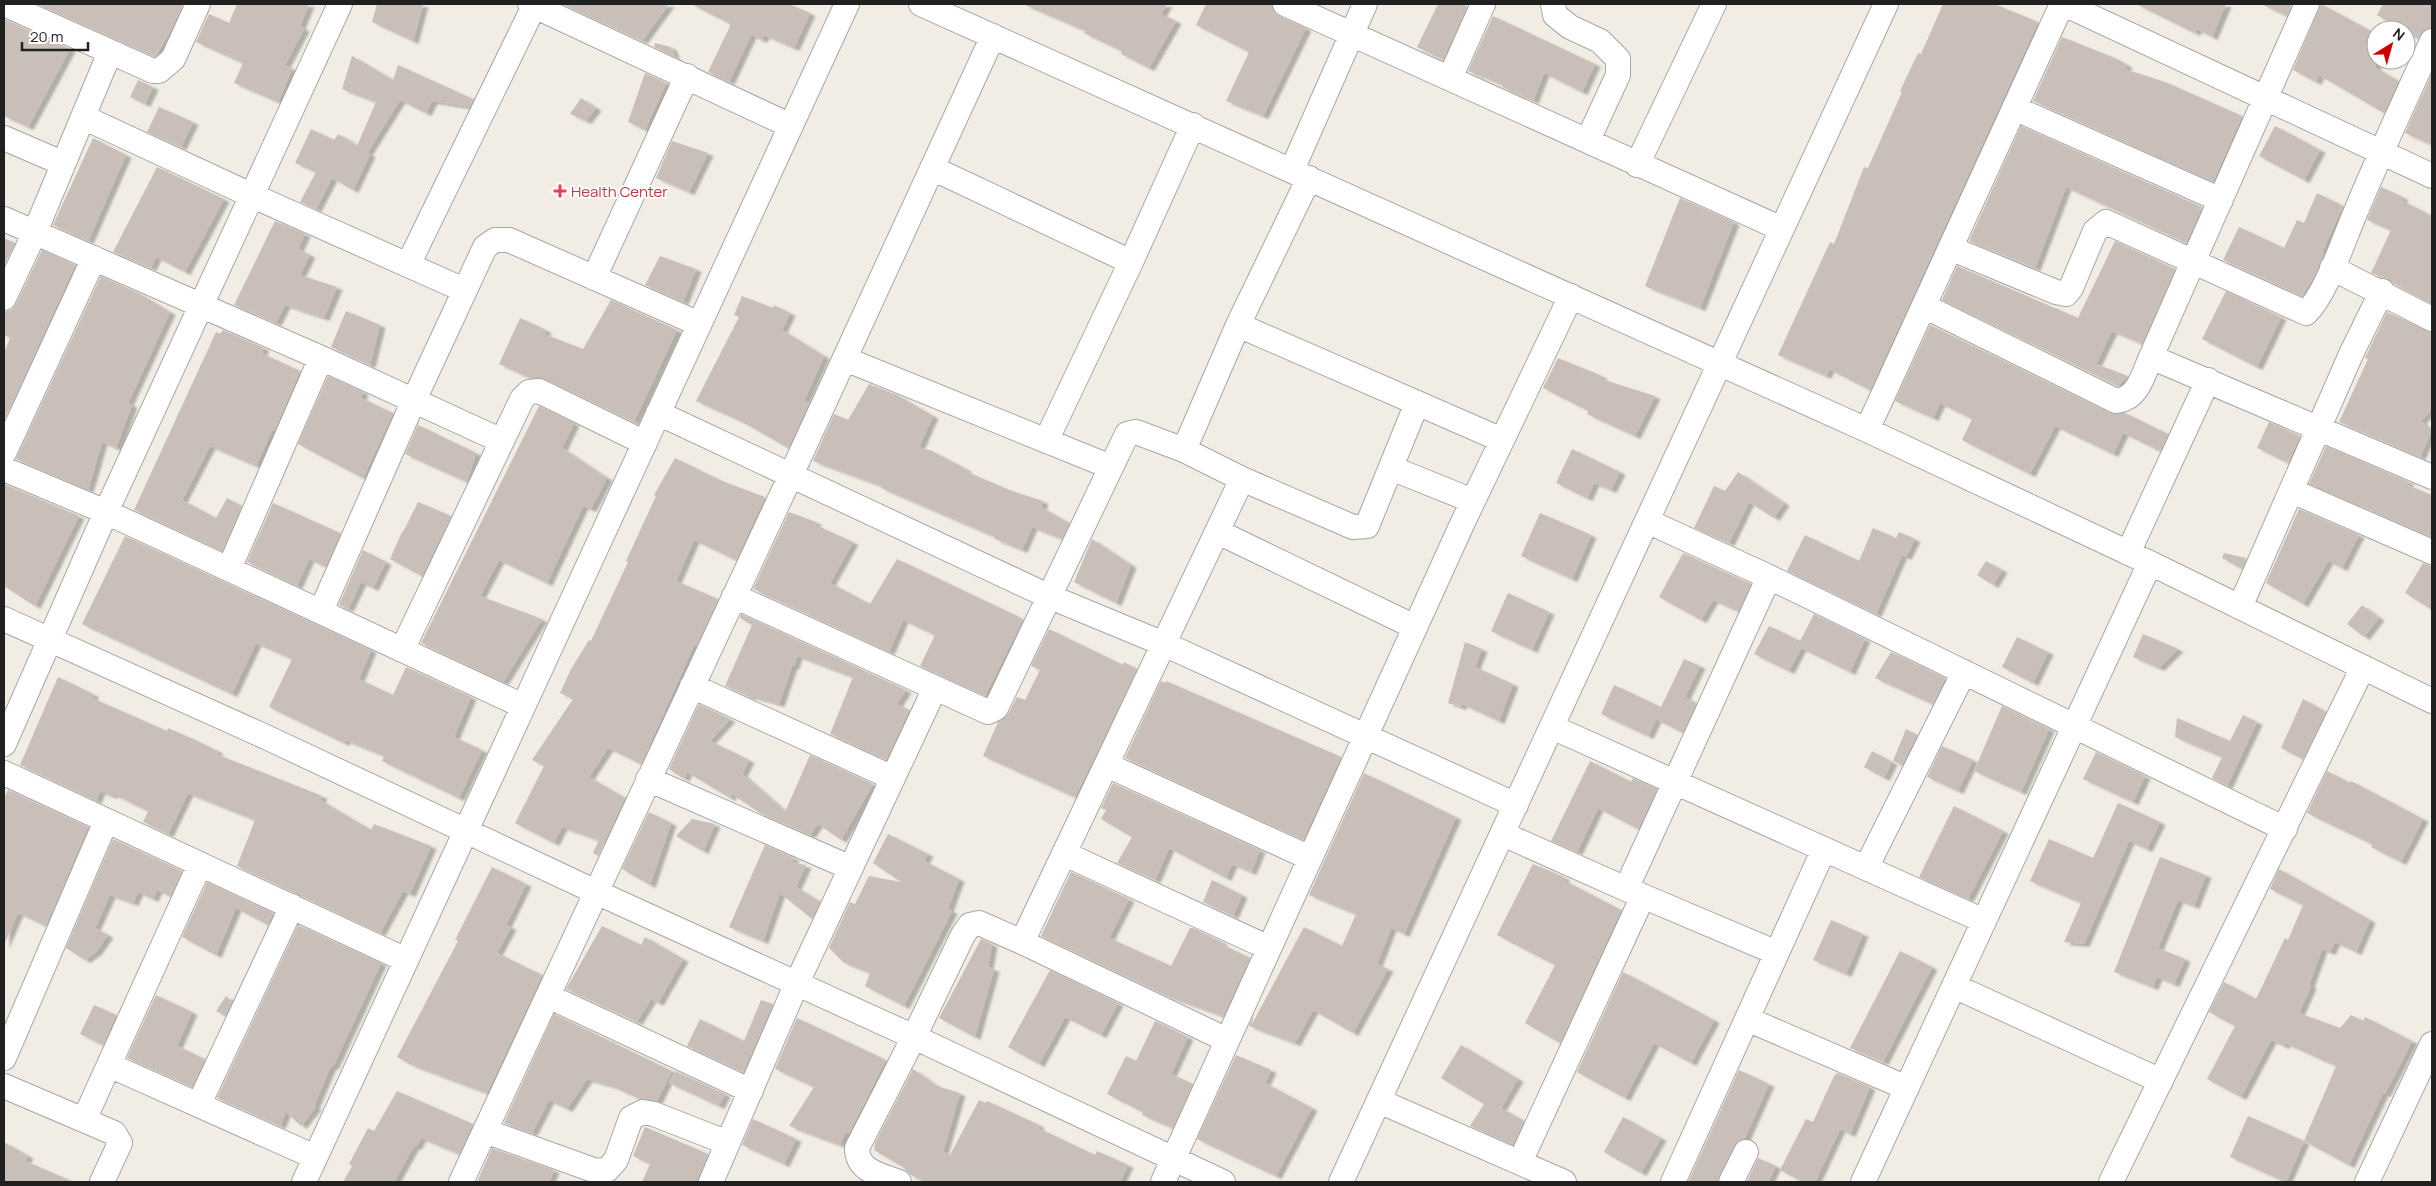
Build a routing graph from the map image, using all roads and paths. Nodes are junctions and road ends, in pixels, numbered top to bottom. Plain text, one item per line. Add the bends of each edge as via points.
1 (198, 4) edge
2 (340, 4) edge
3 (847, 4) edge
4 (921, 4) edge
5 (1284, 4) edge
6 (1365, 4) edge
7 (1483, 4) edge
8 (1553, 4) edge
9 (1714, 4) edge
10 (1886, 4) edge
11 (2063, 4) edge
12 (2307, 4) edge
13 (532, 5) edge
14 (18, 7) edge
15 (1351, 34) junction
16 (993, 36) junction
17 (2432, 41) edge
18 (110, 52) junction
19 (687, 76) junction
20 (1450, 78) junction
21 (2266, 99) junction
22 (2014, 108) junction
23 (83, 117) junction
24 (1193, 125) junction
25 (791, 126) junction
26 (4, 138) edge
27 (1588, 140) junction
28 (2381, 152) junction
29 (62, 163) junction
30 (1637, 164) junction
31 (932, 168) junction
32 (1300, 174) junction
33 (2432, 176) edge
34 (253, 196) junction
35 (2221, 200) junction
36 (4, 219) edge
37 (1782, 229) junction
38 (35, 232) junction
39 (1950, 248) junction
40 (94, 258) junction
41 (1132, 262) junction
42 (2194, 262) junction
43 (408, 265) junction
44 (2332, 268) junction
45 (594, 278) junction
46 (464, 290) junction
47 (2382, 291) junction
48 (1571, 296) junction
49 (4, 298) edge
50 (202, 305) junction
51 (1924, 306) junction
52 (2432, 318) edge
53 (700, 324) junction
54 (1238, 325) junction
55 (2151, 357) junction
56 (320, 358) junction
57 (845, 358) junction
58 (1720, 364) junction
59 (2208, 380) junction
60 (414, 400) junction
61 (1417, 403) junction
62 (658, 414) junction
63 (2320, 428) junction
64 (1867, 430) junction
65 (1502, 440) junction
66 (502, 441) junction
67 (1046, 441) junction
68 (645, 443) junction
69 (1184, 450) junction
70 (4, 453) edge
71 (1111, 468) junction
72 (1391, 468) junction
73 (4, 469) edge
74 (791, 476) junction
75 (2432, 477) edge
76 (1242, 479) junction
77 (2292, 491) junction
78 (1473, 501) junction
79 (106, 512) junction
80 (1647, 521) junction
81 (1218, 532) junction
82 (2432, 552) edge
83 (2128, 553) junction
84 (2150, 564) junction
85 (229, 569) junction
86 (1770, 577) junction
87 (734, 596) junction
88 (1048, 596) junction
89 (2240, 608) junction
90 (321, 610) junction
91 (4, 619) edge
92 (1415, 627) junction
93 (49, 640) junction
94 (1164, 644) junction
95 (402, 650) junction
96 (2363, 667) junction
97 (1964, 672) junction
98 (692, 686) junction
99 (935, 688) junction
100 (2431, 698) edge
101 (523, 706) junction
102 (1552, 727) junction
103 (2075, 727) junction
104 (1365, 736) junction
105 (4, 744) edge
106 (1107, 765) junction
107 (4, 773) edge
108 (893, 778) junction
109 (648, 780) junction
110 (1674, 782) junction
111 (1516, 805) junction
112 (106, 821) junction
113 (2285, 829) junction
114 (466, 831) junction
115 (1503, 834) junction
116 (1824, 849) junction
117 (1064, 854) junction
118 (1310, 858) junction
119 (200, 864) junction
120 (851, 868) junction
121 (1866, 868) junction
122 (596, 892) junction
123 (1634, 893) junction
124 (292, 906) junction
125 (1984, 921) junction
126 (1022, 942) junction
127 (1269, 948) junction
128 (1777, 953) junction
129 (406, 960) junction
130 (796, 985) junction
131 (1954, 986) junction
132 (548, 996) junction
133 (1747, 1019) junction
134 (914, 1037) junction
135 (1227, 1040) junction
136 (2432, 1044) edge
137 (4, 1058) edge
138 (109, 1065) junction
139 (2161, 1081) junction
140 (4, 1086) edge
141 (1907, 1088) junction
142 (751, 1090) junction
143 (1378, 1101) junction
144 (199, 1104) junction
145 (84, 1120) junction
146 (485, 1131) junction
147 (728, 1143) junction
148 (1746, 1152) dead end
149 (315, 1157) junction
150 (1173, 1160) junction
151 (1520, 1162) junction
152 (102, 1182) edge
153 (304, 1182) edge
154 (461, 1182) edge
155 (711, 1182) edge
156 (899, 1182) edge
157 (1163, 1182) edge
158 (1223, 1182) edge
159 (1341, 1182) edge
160 (1564, 1182) edge
161 (1673, 1182) edge
162 (1732, 1182) edge
163 (1863, 1182) edge
164 (2111, 1182) edge
165 (2368, 1182) edge

1 - 18 street via 172,59 159,71
2 - 34 street
3 - 25 street
4 - 16 street
5 - 15 street
6 - 15 street
7 - 20 street
8 - 27 street via 1555,16 1600,42 1618,59 1618,74
9 - 30 street
10 - 37 street
11 - 21 street
11 - 22 street
12 - 21 street
13 - 19 street
13 - 43 street
14 - 18 street
15 - 20 street
15 - 32 street
16 - 24 street
16 - 31 street
17 - 28 street
18 - 23 street
19 - 25 street
19 - 45 street
20 - 27 street
21 - 28 street
21 - 35 street
22 - 35 street
22 - 39 street
23 - 29 street
23 - 34 street
24 - 32 street
24 - 41 street
25 - 53 street
26 - 29 street
27 - 30 street
28 - 33 street
28 - 44 street
29 - 38 street
30 - 37 street
31 - 41 street
31 - 57 street
32 - 48 street
32 - 54 street
34 - 43 street
34 - 50 street
35 - 42 street
36 - 38 street
37 - 58 street
38 - 40 street
38 - 49 street
39 - 42 street via 2066,294 2096,231 2106,222
39 - 51 street
40 - 50 street
40 - 70 street
41 - 67 street
42 - 44 street via 2306,313 2313,306
42 - 55 street
43 - 46 street
44 - 47 street
45 - 46 street via 509,240 496,240 485,247
45 - 53 street
46 - 60 street
47 - 52 street
47 - 63 street
48 - 58 street
48 - 65 street
50 - 56 street
50 - 79 street
51 - 55 street via 2116,401 2126,400 2134,393
51 - 64 street
53 - 62 street
54 - 61 street
54 - 69 street
55 - 59 street
56 - 60 street
56 - 85 street
57 - 67 street
57 - 74 street
58 - 64 street
58 - 80 street
59 - 63 street
59 - 83 street
60 - 66 street
60 - 90 street
61 - 65 street
61 - 72 street
62 - 68 street
62 - 74 street
63 - 75 street
63 - 77 street
64 - 83 street
65 - 78 street
66 - 68 street via 522,399 529,392 538,392
66 - 95 street
67 - 71 street
68 - 101 street
69 - 71 street via 1136,432 1127,434
69 - 76 street
71 - 88 street
72 - 76 street via 1367,526 1353,527
72 - 78 street
73 - 79 street
74 - 87 street
74 - 88 street
76 - 81 street
77 - 82 street
77 - 89 street
78 - 92 street
79 - 85 street
79 - 93 street
80 - 86 street
80 - 102 street
81 - 92 street
81 - 94 street
83 - 84 street
84 - 89 street
84 - 103 street
85 - 90 street
86 - 97 street
86 - 110 street
87 - 98 street
87 - 99 street
88 - 94 street
88 - 99 street via 996,708 988,712
89 - 96 street
90 - 95 street
91 - 93 street
92 - 104 street
93 - 105 street
93 - 114 street
94 - 104 street
94 - 106 street
95 - 101 street
96 - 100 street
96 - 113 street
97 - 103 street
97 - 121 street
98 - 108 street
98 - 109 street
99 - 108 street
101 - 114 street
102 - 110 street
102 - 111 street
103 - 113 street
103 - 125 street
104 - 111 street
104 - 118 street
106 - 117 street
106 - 118 street
107 - 112 street
108 - 120 street
109 - 120 street
109 - 122 street
110 - 116 street
110 - 123 street
111 - 115 street
112 - 119 street
112 - 137 street
113 - 139 street
114 - 122 street
114 - 129 street
115 - 123 street
115 - 143 street
116 - 121 street
116 - 128 street
117 - 126 street
117 - 127 street
118 - 127 street
119 - 124 street
119 - 138 street
120 - 130 street
121 - 125 street
122 - 130 street
122 - 132 street
123 - 128 street
123 - 151 street
124 - 129 street
124 - 144 street
125 - 131 street
126 - 134 street via 979,923 970,925 962,935
126 - 135 street
127 - 135 street
128 - 133 street
129 - 149 street
130 - 134 street
130 - 142 street
131 - 139 street
131 - 141 street
132 - 142 street
132 - 146 street
133 - 141 street
133 - 161 street
134 - 150 street
134 - 156 street via 857,1148 857,1158 864,1168
135 - 150 street
136 - 165 street
138 - 144 street
138 - 145 street
139 - 164 street
140 - 145 street
141 - 163 street
142 - 147 street
143 - 151 street
143 - 159 street
144 - 149 street
145 - 152 street via 119,1138 120,1143
146 - 147 street via 596,1171 607,1170 616,1160 631,1118 643,1112
146 - 154 street
147 - 155 street
148 - 162 street
149 - 153 street
150 - 157 street
150 - 158 street
151 - 160 street

